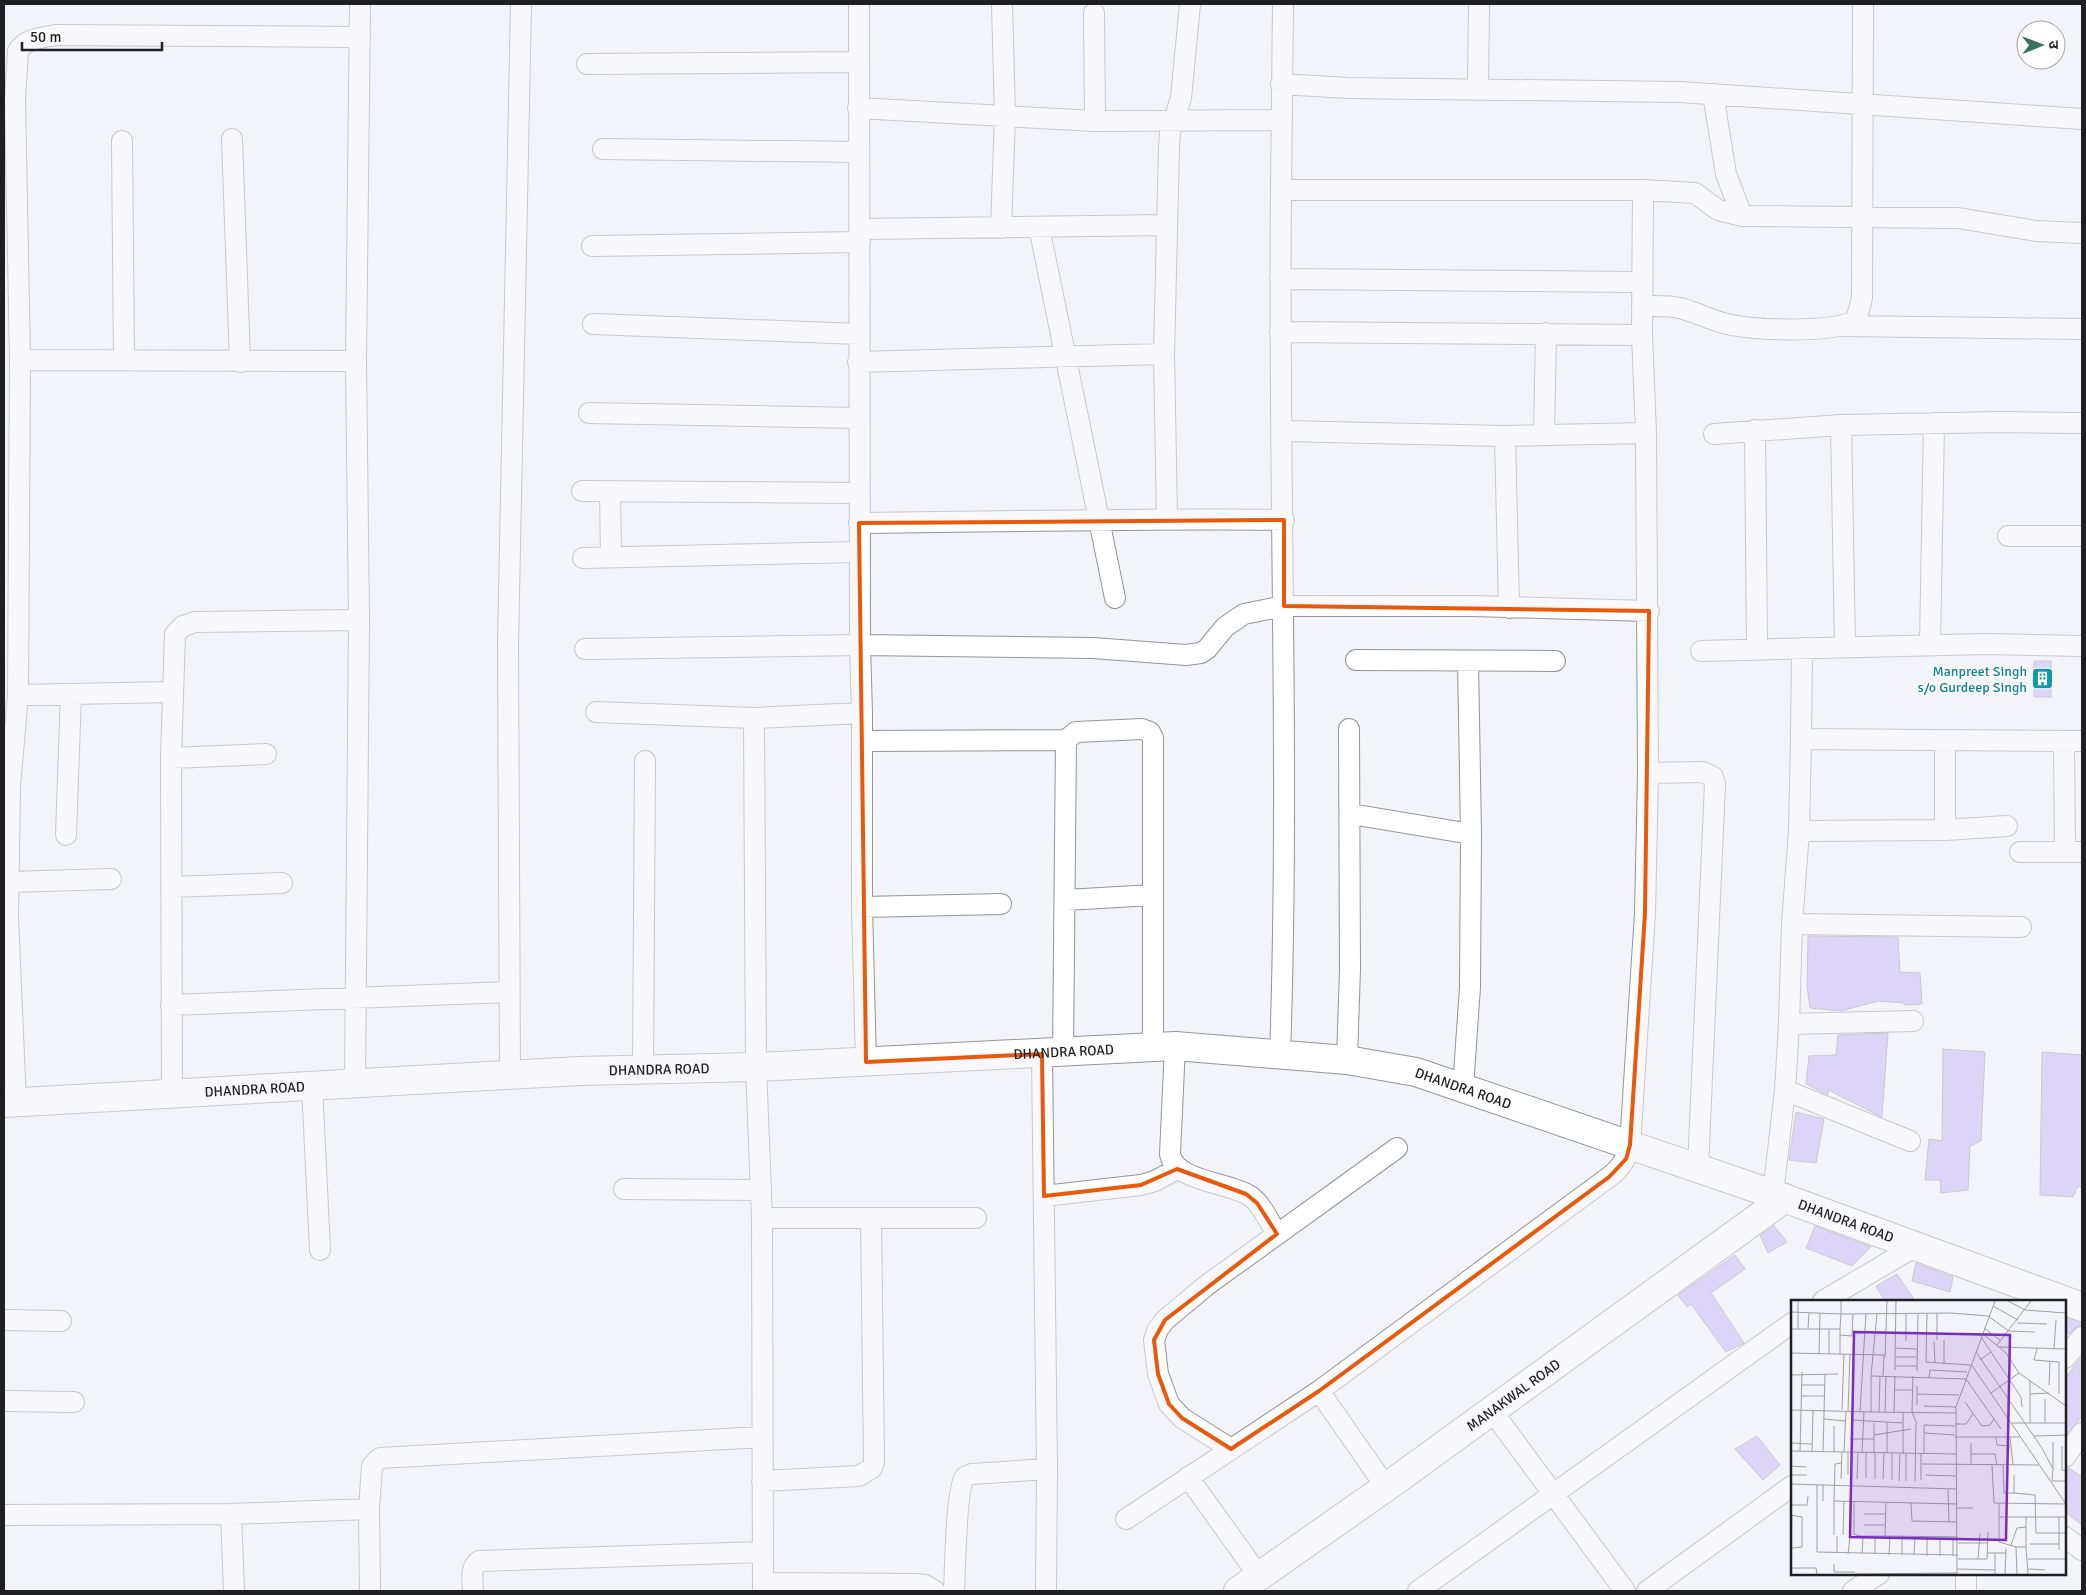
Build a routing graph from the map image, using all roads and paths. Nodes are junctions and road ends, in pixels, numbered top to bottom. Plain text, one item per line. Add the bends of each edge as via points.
1 (360, 4) edge
2 (521, 4) edge
3 (860, 4) edge
4 (1002, 4) edge
5 (1190, 4) edge
6 (1283, 4) edge
7 (1479, 4) edge
8 (1863, 4) edge
9 (1094, 13) dead end
10 (360, 37) junction
11 (859, 62) junction
12 (588, 64) dead end
13 (1281, 84) junction
14 (1478, 88) junction
15 (1713, 94) junction
16 (1863, 105) junction
17 (858, 108) junction
18 (1005, 116) junction
19 (2082, 119) edge
20 (1280, 120) junction
21 (1095, 121) junction
22 (1173, 122) junction
23 (232, 140) dead end
24 (122, 141) dead end
25 (603, 149) dead end
26 (858, 152) junction
27 (1729, 184) junction
28 (1281, 190) junction
29 (1643, 190) junction
30 (1707, 202) junction
31 (1862, 215) junction
32 (1742, 216) junction
33 (1166, 225) junction
34 (1039, 227) junction
35 (1001, 228) junction
36 (2082, 233) edge
37 (860, 236) junction
38 (592, 246) dead end
39 (1280, 279) junction
40 (1642, 282) junction
41 (1642, 306) junction
42 (593, 324) dead end
43 (1844, 326) junction
44 (2082, 330) edge
45 (1280, 332) junction
46 (1546, 333) junction
47 (858, 334) junction
48 (1642, 335) junction
49 (1164, 354) junction
50 (1066, 358) junction
51 (20, 360) junction
52 (124, 360) junction
53 (356, 361) junction
54 (240, 362) junction
55 (858, 362) junction
56 (12, 404) edge
57 (589, 414) dead end
58 (859, 418) junction
59 (1934, 423) junction
60 (2082, 424) edge
61 (1841, 426) junction
62 (1755, 430) junction
63 (1283, 431) junction
64 (1646, 433) junction
65 (1714, 434) dead end
66 (1505, 436) junction
67 (1544, 436) junction
68 (582, 491) dead end
69 (610, 491) junction
70 (859, 493) junction
71 (1167, 518) junction
72 (1284, 520) junction
73 (1100, 521) junction
74 (859, 523) junction
75 (12, 528) edge
76 (2008, 536) dead end
77 (2082, 536) edge
78 (859, 552) junction
79 (611, 557) junction
80 (583, 558) dead end
81 (1115, 598) dead end
82 (1284, 606) junction
83 (1509, 608) junction
84 (1649, 611) junction
85 (359, 620) junction
86 (860, 645) junction
87 (1930, 645) junction
88 (2082, 646) edge
89 (1845, 647) junction
90 (1802, 648) junction
91 (585, 649) dead end
92 (1757, 649) junction
93 (1701, 651) dead end
94 (1356, 660) dead end
95 (1468, 661) junction
96 (1555, 661) dead end
97 (11, 663) edge
98 (172, 692) junction
99 (71, 694) junction
100 (18, 695) junction
101 (596, 712) dead end
102 (862, 713) junction
103 (754, 718) junction
104 (1349, 729) dead end
105 (1801, 739) junction
106 (1066, 740) junction
107 (1945, 740) junction
108 (862, 741) junction
109 (2073, 741) edge
110 (266, 754) dead end
111 (171, 758) junction
112 (645, 761) dead end
113 (1648, 773) junction
114 (7, 786) edge
115 (1351, 814) junction
116 (2007, 826) dead end
117 (1945, 830) junction
118 (1799, 831) junction
119 (1471, 834) junction
120 (66, 835) dead end
121 (2020, 852) dead end
122 (2073, 852) edge
123 (111, 878) dead end
124 (9, 882) junction
125 (282, 883) dead end
126 (171, 887) junction
127 (1153, 895) junction
128 (1066, 900) junction
129 (1001, 904) dead end
130 (862, 907) junction
131 (6, 917) edge
132 (1792, 924) junction
133 (2021, 927) dead end
134 (509, 992) junction
135 (354, 997) junction
136 (172, 1005) junction
137 (1912, 1021) dead end
138 (1790, 1024) junction
139 (1164, 1047) junction
140 (1052, 1053) junction
141 (1280, 1055) junction
142 (1346, 1060) junction
143 (866, 1062) junction
144 (756, 1067) junction
145 (643, 1071) junction
146 (510, 1075) junction
147 (355, 1083) junction
148 (312, 1085) junction
149 (1463, 1088) junction
150 (1785, 1090) junction
151 (172, 1093) junction
152 (10, 1103) edge
153 (1910, 1141) dead end
154 (1630, 1145) junction
155 (1397, 1148) dead end
156 (1698, 1168) junction
157 (1177, 1169) junction
158 (624, 1189) dead end
159 (760, 1190) junction
160 (1044, 1196) junction
161 (1779, 1196) junction
162 (762, 1218) junction
163 (871, 1218) junction
164 (976, 1218) dead end
165 (1277, 1234) junction
166 (1916, 1246) junction
167 (320, 1250) dead end
168 (1827, 1300) edge
169 (2061, 1300) edge
170 (4, 1320) edge
171 (61, 1321) dead end
172 (1791, 1324) edge
173 (2082, 1336) edge
174 (2066, 1357) edge
175 (1319, 1391) junction
176 (4, 1401) edge
177 (74, 1402) dead end
178 (1492, 1411) junction
179 (2082, 1433) edge
180 (762, 1436) junction
181 (1231, 1449) junction
182 (2066, 1456) edge
183 (1048, 1469) junction
184 (1188, 1477) junction
185 (762, 1481) junction
186 (1386, 1487) junction
187 (1791, 1487) edge
188 (1553, 1492) junction
189 (369, 1509) junction
190 (231, 1514) junction
191 (4, 1515) edge
192 (1126, 1519) dead end
193 (2066, 1538) edge
194 (2082, 1550) edge
195 (762, 1552) junction
196 (1877, 1575) edge
197 (1966, 1575) edge
198 (1249, 1584) edge
199 (762, 1587) edge
200 (234, 1591) edge
201 (370, 1591) edge
202 (473, 1591) edge
203 (935, 1591) edge
204 (954, 1591) edge
205 (1046, 1591) edge
206 (1418, 1591) edge
207 (1625, 1591) edge
208 (1647, 1591) edge
209 (1853, 1591) edge
210 (1966, 1591) edge

1 - 10 street
2 - 134 street via 508,644
3 - 11 street
4 - 18 street
5 - 22 street via 1182,98
6 - 13 street
7 - 14 street
8 - 16 street
9 - 21 street
10 - 51 street via 56,35 21,45 16,63
10 - 53 street
11 - 12 street
11 - 17 street
13 - 14 street via 1348,88
13 - 20 street
14 - 15 street
15 - 16 street
15 - 27 street
16 - 19 street
16 - 31 street
17 - 18 street
17 - 26 street
18 - 21 street
18 - 35 street
20 - 22 street
20 - 28 street
21 - 22 street
22 - 33 street
23 - 54 street
24 - 52 street
25 - 26 street
26 - 37 street
27 - 30 street
27 - 32 street
28 - 29 street
28 - 39 street
29 - 30 street via 1691,192
29 - 40 street
30 - 32 street via 1725,213
31 - 32 street
31 - 36 street via 1958,218 2036,231
31 - 43 street via 1860,311 1856,321
33 - 34 street
33 - 49 street
34 - 35 street
34 - 50 street
35 - 37 street
37 - 38 street
37 - 47 street
39 - 40 street
39 - 45 street
40 - 41 street
41 - 43 street via 1681,308 1745,327
41 - 48 street
42 - 47 street
43 - 44 street
45 - 46 street
45 - 63 street
46 - 48 street
46 - 67 street
47 - 55 street
48 - 64 street
49 - 50 street
49 - 71 street
50 - 55 street
50 - 73 street
51 - 52 street
51 - 56 street
52 - 54 street
53 - 54 street
53 - 85 street
55 - 58 street
56 - 75 street
57 - 58 street
58 - 70 street
59 - 60 street
59 - 61 street
59 - 87 street
61 - 62 street
61 - 89 street
62 - 65 street
62 - 92 street
63 - 66 street
63 - 72 street
64 - 67 street
64 - 84 street
66 - 67 street
66 - 83 street
68 - 69 street
69 - 70 street
69 - 79 street
70 - 74 street
71 - 72 street
71 - 73 street
72 - 82 street
73 - 74 street
73 - 81 street
74 - 78 street
75 - 97 street
76 - 77 street
78 - 79 street
78 - 86 street
79 - 80 street
82 - 83 street
82 - 86 street via 1256,610 1235,618 1207,649 1194,654 1093,648
82 - 141 street
83 - 84 street
84 - 113 street
85 - 98 street via 195,622 183,626 175,634
85 - 135 street
86 - 91 street
86 - 102 street
87 - 88 street
87 - 89 street
89 - 90 street
90 - 92 street
90 - 105 street
92 - 93 street
94 - 95 street
95 - 96 street
95 - 119 street
97 - 100 street
98 - 99 street
98 - 111 street
99 - 100 street
99 - 120 street
100 - 114 street
101 - 103 street
102 - 103 street
102 - 108 street
103 - 144 street
104 - 115 street
105 - 107 street
105 - 118 street
106 - 108 street
106 - 127 street via 1076,732 1142,729 1152,734
106 - 128 street
107 - 109 street
107 - 117 street
108 - 130 street
109 - 122 street
110 - 111 street
111 - 126 street
112 - 145 street
113 - 154 street via 1644,913
113 - 156 street via 1703,772 1713,777 1715,784
114 - 124 street
115 - 119 street
115 - 142 street
116 - 117 street
117 - 118 street
118 - 132 street
119 - 149 street via 1470,987
121 - 122 street
123 - 124 street
124 - 131 street
125 - 126 street
126 - 136 street
127 - 128 street
127 - 139 street
128 - 140 street
129 - 130 street
130 - 143 street
131 - 152 street
132 - 133 street
132 - 138 street
134 - 135 street
134 - 146 street
135 - 136 street
135 - 147 street
136 - 151 street
137 - 138 street
138 - 150 street
139 - 140 street, DHANDRA ROAD
139 - 141 street, DHANDRA ROAD
139 - 157 street via 1170,1154
140 - 143 street, DHANDRA ROAD
140 - 160 street
141 - 142 street, DHANDRA ROAD
142 - 149 street, DHANDRA ROAD via 1416,1072
143 - 144 street, DHANDRA ROAD
144 - 145 street, DHANDRA ROAD
144 - 159 street
145 - 146 street, DHANDRA ROAD
146 - 147 street, DHANDRA ROAD
147 - 148 street, DHANDRA ROAD
148 - 151 street, DHANDRA ROAD
148 - 167 street
149 - 154 street, DHANDRA ROAD
150 - 153 street
150 - 161 street
151 - 152 street, DHANDRA ROAD
154 - 156 street, DHANDRA ROAD
154 - 175 street via 1620,1168
155 - 165 street
156 - 161 street, DHANDRA ROAD
157 - 160 street via 1141,1185
157 - 165 street via 1251,1197
158 - 159 street
159 - 162 street
160 - 183 street
161 - 166 street, DHANDRA ROAD
161 - 178 street, MANAKWAL ROAD
162 - 163 street
162 - 180 street
163 - 164 street
163 - 185 street via 872,1468 859,1476
165 - 181 street via 1206,1285 1166,1320 1154,1340 1158,1374 1169,1404 1182,1418
166 - 168 street
166 - 169 street, DHANDRA ROAD
170 - 171 street
172 - 188 street
173 - 174 street
175 - 181 street
175 - 186 street
176 - 177 street
178 - 186 street, MANAKWAL ROAD
178 - 188 street
179 - 182 street
180 - 185 street
180 - 189 street via 387,1456 372,1466
181 - 184 street
183 - 204 street via 965,1477 958,1514
183 - 205 street
184 - 192 street
184 - 198 street
185 - 195 street
186 - 198 street, MANAKWAL ROAD
187 - 208 street
188 - 206 street
188 - 207 street
189 - 190 street
189 - 201 street
190 - 191 street
190 - 200 street
193 - 194 street
195 - 199 street
195 - 202 street via 479,1561 472,1572
196 - 209 street
197 - 210 street
199 - 203 street via 915,1584 926,1585

